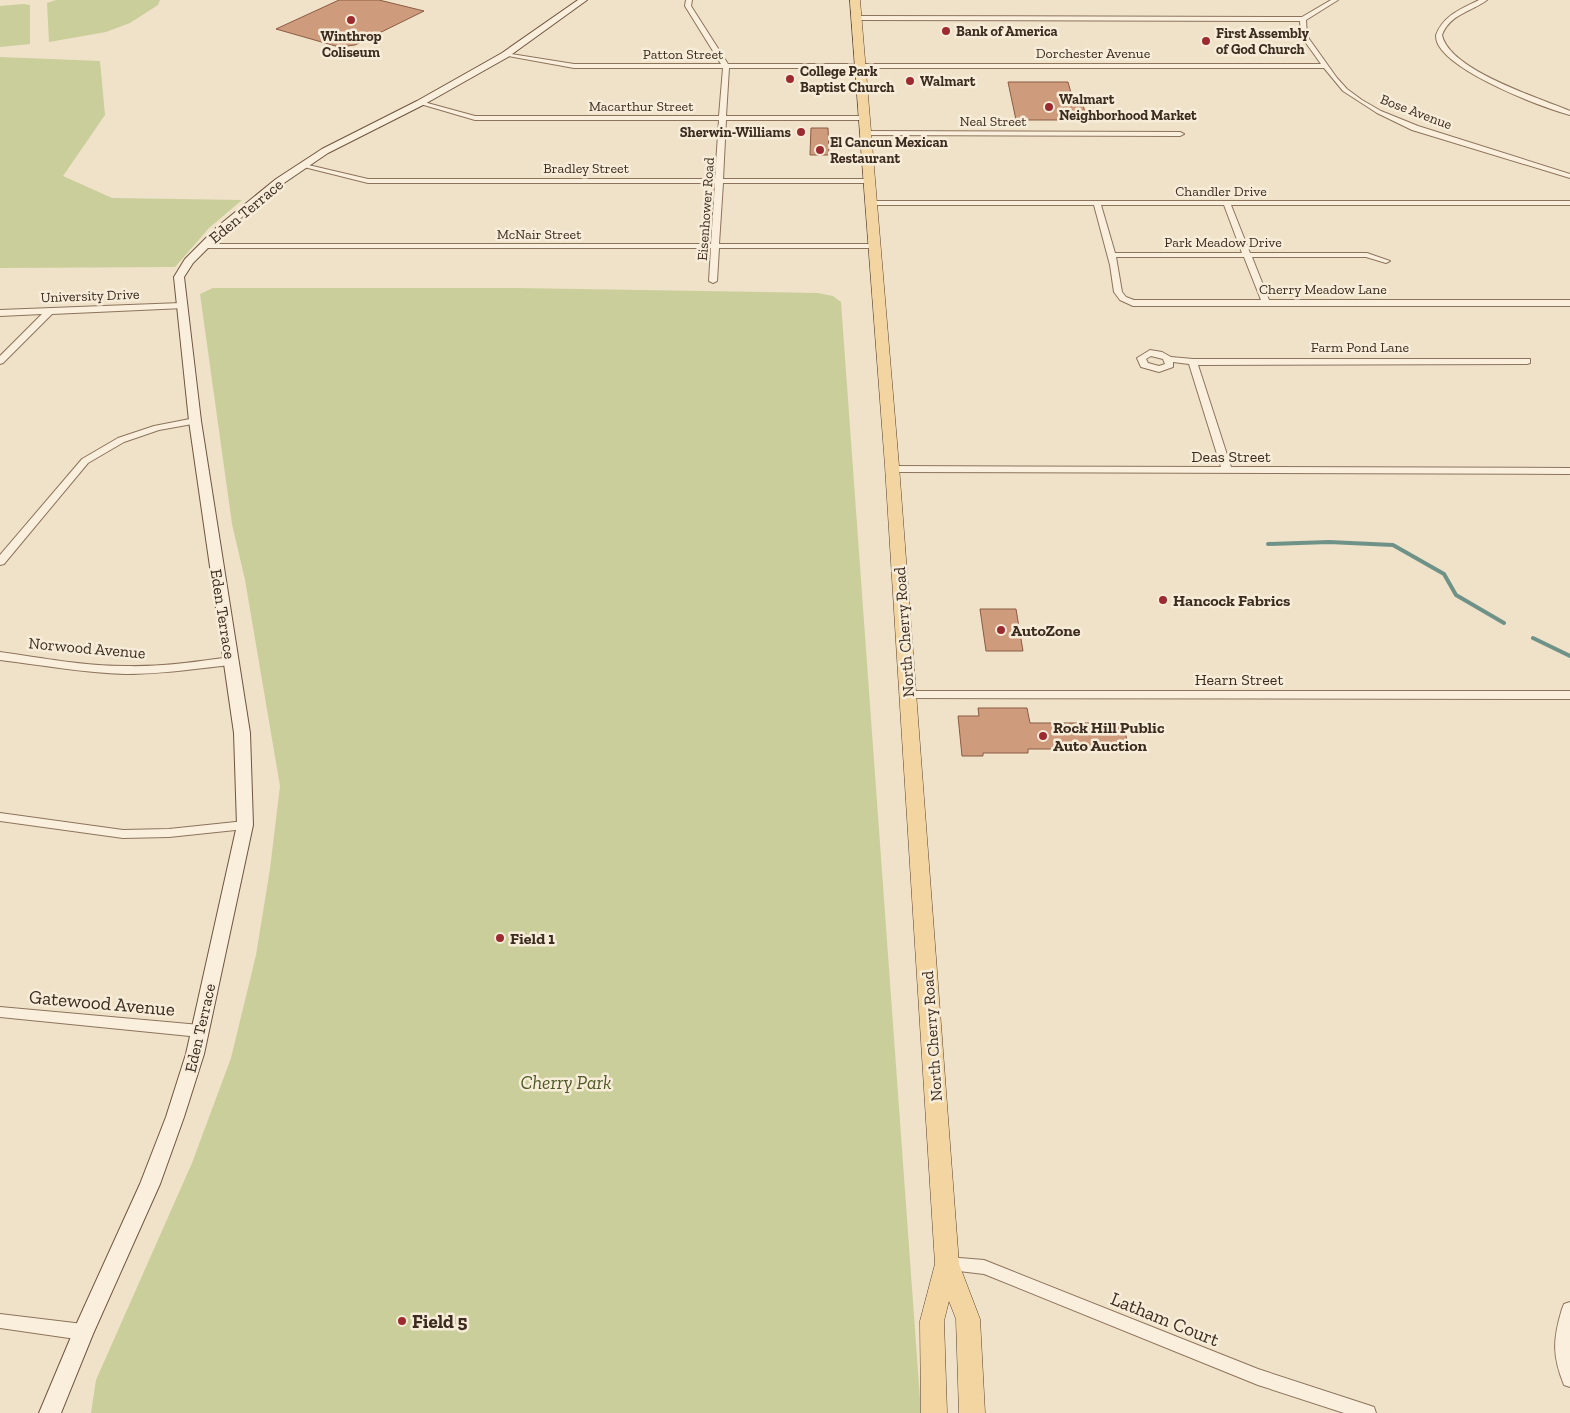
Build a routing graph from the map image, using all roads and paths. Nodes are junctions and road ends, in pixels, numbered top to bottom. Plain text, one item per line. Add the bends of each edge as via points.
1 (583, 0) edge
2 (689, 0) edge
3 (855, 0) edge
4 (1335, 0) edge
5 (1484, 0) edge
6 (856, 18) junction
7 (1303, 19) junction
8 (505, 55) junction
9 (726, 66) junction
10 (861, 66) junction
11 (1325, 66) junction
12 (420, 103) junction
13 (1570, 113) edge
14 (724, 118) junction
15 (864, 118) junction
16 (866, 133) junction
17 (1180, 134) dead end
18 (304, 166) junction
19 (1570, 176) edge
20 (721, 181) junction
21 (869, 181) junction
22 (871, 203) junction
23 (1570, 203) edge
24 (1097, 204) junction
25 (1227, 204) junction
26 (204, 246) junction
27 (716, 246) junction
28 (874, 246) junction
29 (1246, 254) junction
30 (1112, 255) junction
31 (1386, 261) dead end
32 (713, 281) dead end
33 (1266, 303) junction
34 (1570, 303) edge
35 (181, 306) junction
36 (49, 312) junction
37 (0, 313) edge
38 (1170, 359) dead end
39 (1526, 360) dead end
40 (0, 361) edge
41 (1193, 362) junction
42 (195, 420) junction
43 (892, 469) junction
44 (1227, 471) junction
45 (1570, 471) edge
46 (0, 562) edge
47 (0, 656) edge
48 (230, 661) junction
49 (908, 695) junction
50 (1570, 695) edge
51 (0, 817) edge
52 (244, 825) junction
53 (0, 1012) edge
54 (200, 1031) junction
55 (947, 1264) junction
56 (1570, 1309) edge
57 (0, 1321) edge
58 (83, 1332) junction
59 (1570, 1380) edge
60 (50, 1413) edge
61 (934, 1413) edge
62 (972, 1413) edge
63 (1368, 1413) edge

1 - 8 street, Eden Terrace
2 - 9 street via 688,6
3 - 6 main road, North Cherry Road
4 - 7 street
5 - 13 street via 1446,22 1439,35 1441,45 1465,66
6 - 7 street
6 - 10 main road, North Cherry Road
7 - 11 street, Bose Avenue via 1304,36
8 - 9 street, Patton Street via 574,66
8 - 12 street, Eden Terrace
9 - 10 street, Patton Street
9 - 14 street, Eisenhower Road
10 - 11 street, Dorchester Avenue
10 - 15 main road, North Cherry Road
11 - 19 street, Bose Avenue via 1345,90 1379,112 1415,128
12 - 14 street, Macarthur Street via 475,118
12 - 18 street, Eden Terrace via 325,151
14 - 15 street, Macarthur Street
14 - 20 street, Eisenhower Road
15 - 16 main road, North Cherry Road
16 - 17 street, Neal Street
16 - 21 main road, North Cherry Road
18 - 20 street, Bradley Street via 368,181
18 - 26 street, Eden Terrace via 259,196
20 - 21 street, Bradley Street
20 - 27 street, Eisenhower Road
21 - 22 main road, North Cherry Road
22 - 24 street, Chandler Drive
22 - 28 main road, North Cherry Road
23 - 25 street, Chandler Drive
24 - 25 street, Chandler Drive
24 - 30 street
25 - 29 street
26 - 27 street, McNair Street
26 - 35 street, Eden Terrace via 189,260 179,277
27 - 28 street, McNair Street
27 - 32 street, Eisenhower Road
28 - 43 main road, North Cherry Road
29 - 30 street, Park Meadow Drive
29 - 31 street, Park Meadow Drive via 1367,255
29 - 33 street
30 - 33 street, Cherry Meadow Lane via 1118,294 1126,301
33 - 34 street, Cherry Meadow Lane
35 - 36 street, University Drive
35 - 42 street, Eden Terrace
36 - 37 street, University Drive
36 - 40 street
38 - 41 street, Farm Pond Lane
39 - 41 street, Farm Pond Lane
41 - 44 street
42 - 46 street via 121,440 85,461
42 - 48 street, Eden Terrace
43 - 44 street, Deas Street
43 - 49 main road, North Cherry Road
44 - 45 street, Deas Street
47 - 48 street, Norwood Avenue via 142,670
48 - 52 street, Eden Terrace via 242,733
49 - 50 street, Hearn Street
49 - 55 main road, North Cherry Road
51 - 52 street via 123,834
52 - 54 street, Eden Terrace
53 - 54 street, Gatewood Avenue
54 - 58 street, Eden Terrace via 175,1117 150,1184
55 - 61 main road, North Cherry Road via 932,1321
55 - 62 main road, North Cherry Road via 968,1319
55 - 63 street, Latham Court via 984,1267 1258,1378
56 - 59 street via 1561,1337 1564,1366
57 - 58 street
58 - 60 street, Eden Terrace

